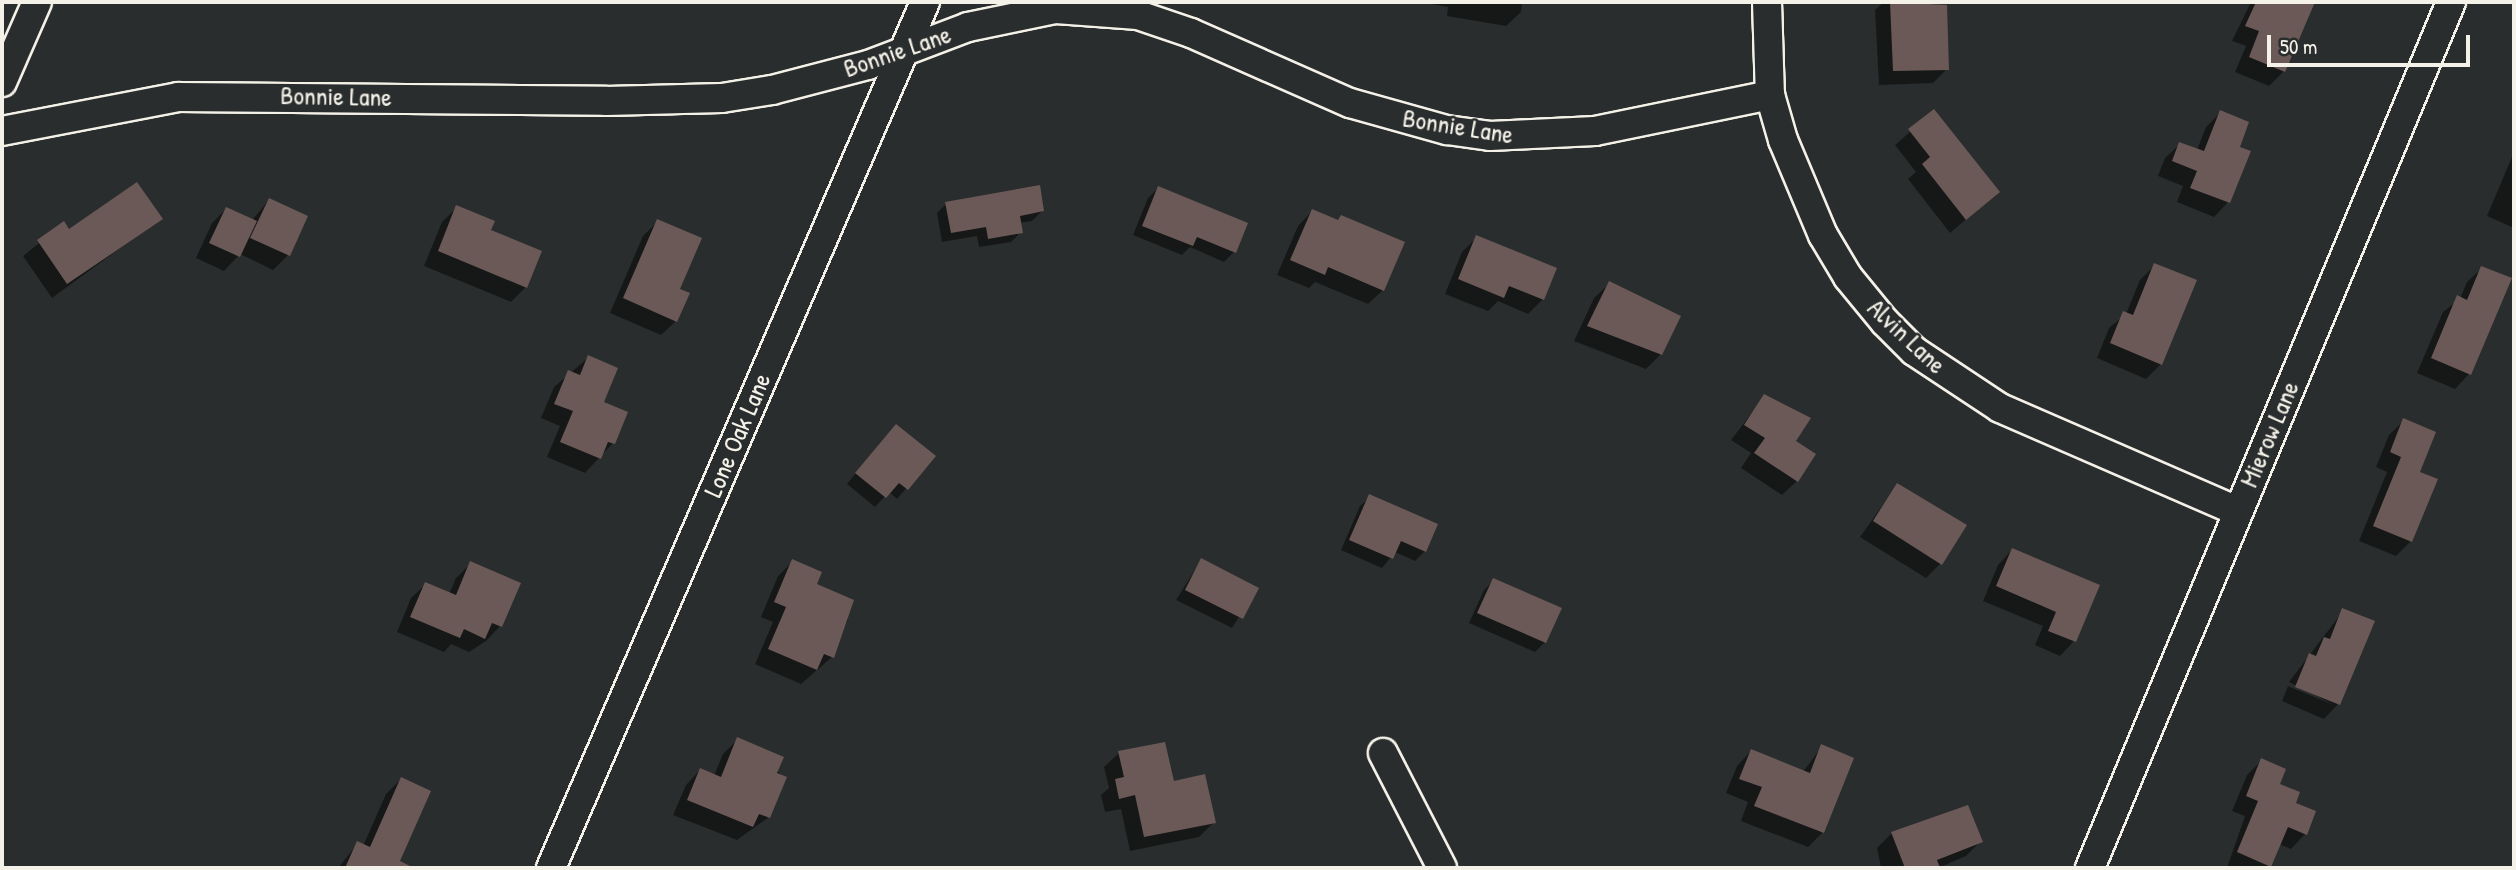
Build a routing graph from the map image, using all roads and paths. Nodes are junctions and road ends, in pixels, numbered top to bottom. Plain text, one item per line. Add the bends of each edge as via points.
1 (37, 2) edge
2 (925, 2) edge
3 (1767, 2) edge
4 (2451, 2) edge
5 (904, 50) junction
6 (2, 82) edge
7 (1770, 95) junction
8 (2, 131) edge
9 (2236, 511) junction
10 (1383, 753) dead end
11 (551, 868) edge
12 (1442, 868) edge
13 (2090, 868) edge

1 - 6 street
2 - 5 street, Lone Oak Lane
3 - 7 street, Alvin Lane
4 - 9 street, Mierow Lane
5 - 7 street, Bonnie Lane via 968,27 1056,9 1138,15 1191,33 1350,103 1447,130 1490,136 1595,131
5 - 8 street, Bonnie Lane via 772,90 722,98 178,97
5 - 11 street, Lone Oak Lane
7 - 9 street, Alvin Lane via 1823,235 1848,277 1914,351 2000,408
9 - 13 street, Mierow Lane
10 - 12 street

